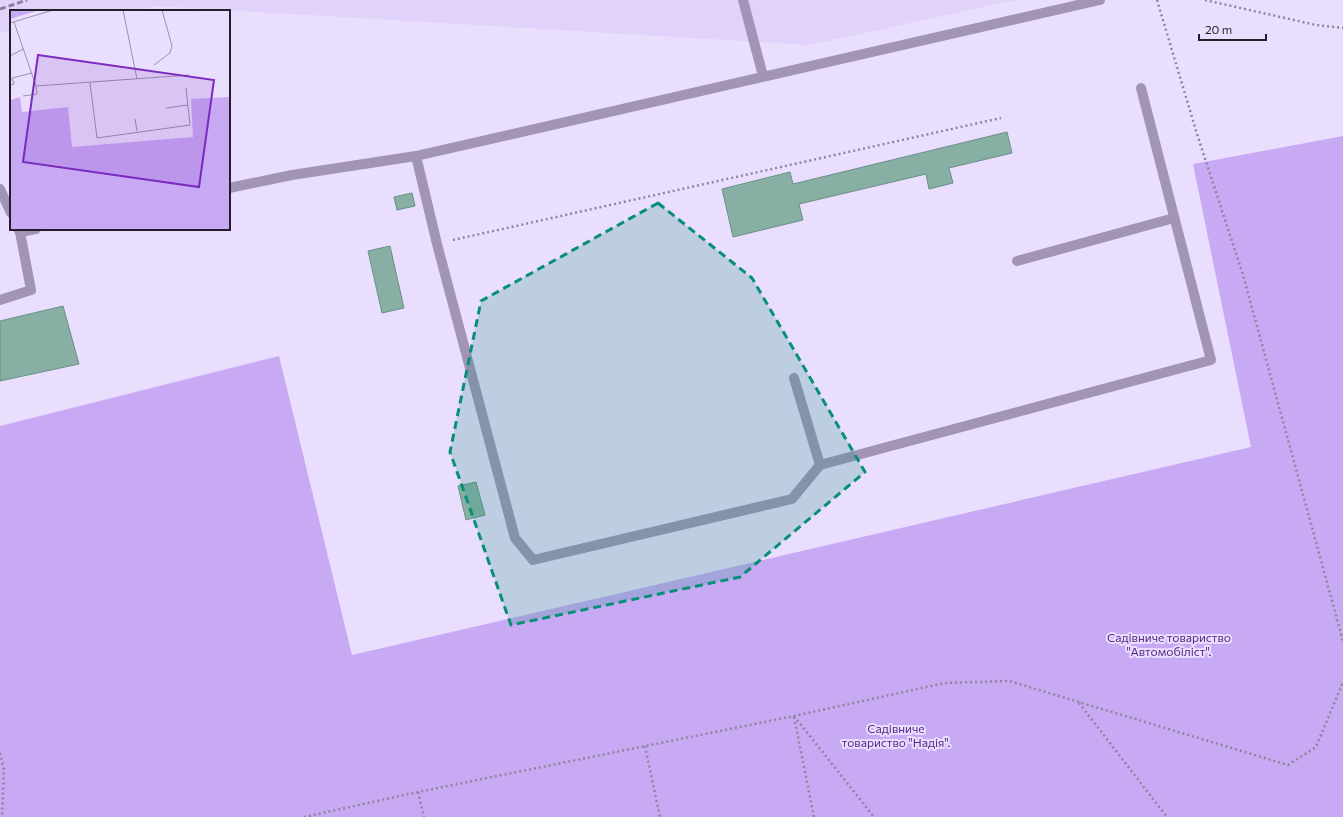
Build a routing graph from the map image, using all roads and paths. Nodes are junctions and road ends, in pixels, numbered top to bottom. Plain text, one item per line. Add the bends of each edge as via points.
1 (743, 0) edge
2 (1100, 0) edge
3 (1157, 0) edge
4 (1205, 0) edge
5 (1343, 28) edge
6 (763, 76) junction
7 (1141, 88) dead end
8 (1001, 118) dead end
9 (416, 156) junction
10 (230, 188) edge
11 (0, 189) edge
12 (10, 211) edge
13 (1174, 218) junction
14 (19, 231) edge
15 (437, 244) junction
16 (1017, 261) dead end
17 (0, 300) edge
18 (794, 378) dead end
19 (820, 465) junction
20 (1343, 641) edge
21 (1343, 682) edge
22 (1079, 703) junction
23 (794, 716) junction
24 (645, 746) junction
25 (0, 753) edge
26 (418, 792) junction
27 (2, 817) edge
28 (304, 817) edge
29 (424, 817) edge
30 (660, 817) edge
31 (814, 817) edge
32 (874, 817) edge
33 (1167, 817) edge

1 - 6 lane
2 - 6 lane
3 - 20 path via 1243,275
4 - 5 path via 1316,25
6 - 9 lane
7 - 13 lane
8 - 15 path
9 - 10 lane via 292,175
9 - 15 lane
11 - 12 lane
13 - 16 lane
13 - 19 lane via 1211,360
14 - 17 lane via 31,290
15 - 19 lane via 515,538 533,560 792,499
18 - 19 lane
21 - 22 path via 1316,747 1288,765
22 - 23 path via 1009,681 945,683
22 - 33 path
23 - 24 path
23 - 31 path
23 - 32 path
24 - 26 path
24 - 30 path
25 - 27 path via 4,770
26 - 28 path
26 - 29 path

